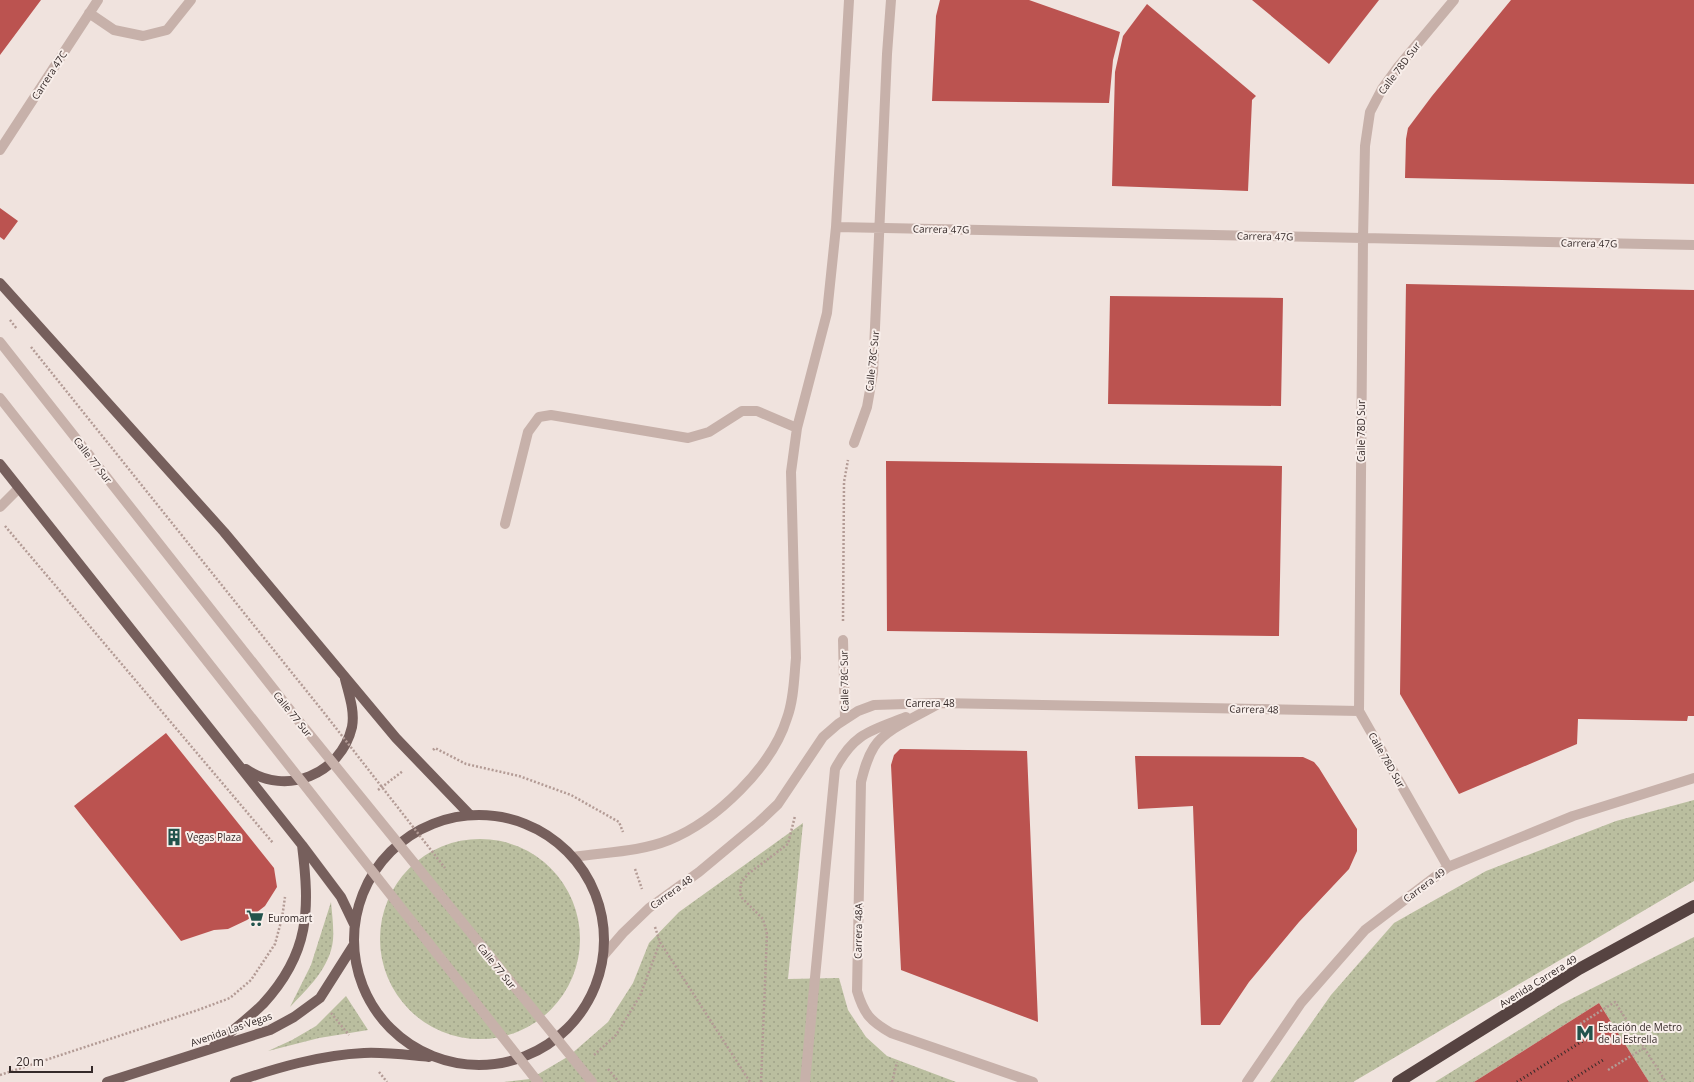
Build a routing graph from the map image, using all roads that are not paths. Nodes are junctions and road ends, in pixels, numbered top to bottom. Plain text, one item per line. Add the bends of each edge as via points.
1 (98, 0) edge
2 (191, 0) edge
3 (849, 0) edge
4 (891, 0) edge
5 (1454, 0) edge
6 (89, 13) junction
7 (0, 150) edge
8 (836, 227) junction
9 (881, 228) junction
10 (1362, 238) junction
11 (1694, 245) edge
12 (0, 283) edge
13 (0, 342) edge
14 (0, 398) edge
15 (797, 428) junction
16 (854, 443) road end
17 (0, 464) edge
18 (19, 488) junction
19 (0, 507) edge
20 (505, 524) dead end
21 (843, 640) road end
22 (343, 674) junction
23 (939, 703) junction
24 (1359, 711) junction
25 (845, 719) junction
26 (241, 766) junction
27 (1694, 778) edge
28 (470, 815) junction
29 (302, 845) junction
30 (573, 857) junction
31 (1448, 867) junction
32 (1694, 906) edge
33 (354, 924) junction
34 (353, 946) junction
35 (604, 955) junction
36 (211, 1050) junction
37 (438, 1058) junction
38 (108, 1082) edge
39 (235, 1082) edge
40 (538, 1082) edge
41 (592, 1082) edge
42 (806, 1082) edge
43 (1033, 1082) edge
44 (1247, 1082) edge
45 (1398, 1082) edge

1 - 6 street, Carrera 47C
2 - 6 street via 167,30 143,36 114,30
3 - 8 street
4 - 9 street, Calle 78C Sur
5 - 10 street, Calle 78D Sur via 1398,67 1370,112 1365,146
6 - 7 street, Carrera 47C
8 - 9 street, Carrera 47G
8 - 15 street via 827,313
9 - 10 street, Carrera 47G
9 - 16 street, Calle 78C Sur via 873,373 867,407
10 - 11 street, Carrera 47G
10 - 24 street, Calle 78D Sur
12 - 22 main road via 224,532
13 - 41 street, Calle 77 Sur, bridge via 298,720
14 - 40 street, bridge
15 - 20 street via 757,411 742,411 709,432 688,438 551,415 539,417 528,432
15 - 30 street via 791,472 796,658 794,688 787,718 775,745 757,771 730,799 694,828 669,840 642,848
17 - 18 main road
18 - 19 street
18 - 26 main road
21 - 25 street, Calle 78C Sur
22 - 26 main road via 352,704 352,726 344,747 330,764 312,776 290,782 268,781
22 - 28 main road via 396,738
23 - 24 street, Carrera 48
23 - 25 street, Carrera 48 via 874,705
23 - 42 street via 868,732 852,743 834,769
23 - 43 street, Carrera 48A via 890,732 875,746 866,762 861,782 857,991 863,1010 874,1023 891,1032
24 - 31 street, Calle 78D Sur
25 - 35 street, Carrera 48 via 823,737 778,804 699,872 649,908 623,932
26 - 29 main road
27 - 31 street, Carrera 49 via 1573,816
28 - 30 main road via 508,818 544,832
28 - 33 main road via 437,822 406,838 381,862 363,891
29 - 33 main road via 337,892
29 - 36 main road via 307,884 305,917 300,946 293,965 262,1005
30 - 35 main road via 591,883 602,913
31 - 44 street, Carrera 49 via 1365,930 1301,1003
32 - 45 highway, Avenida Carrera 49 via 1579,969
33 - 34 main road
34 - 36 main road, Avenida Las Vegas via 320,998 270,1030
34 - 37 main road via 360,982 378,1014 399,1036
35 - 37 main road via 597,982 579,1016 550,1042 515,1059 477,1064
36 - 38 main road, Avenida Las Vegas
37 - 39 main road via 363,1053 293,1064

